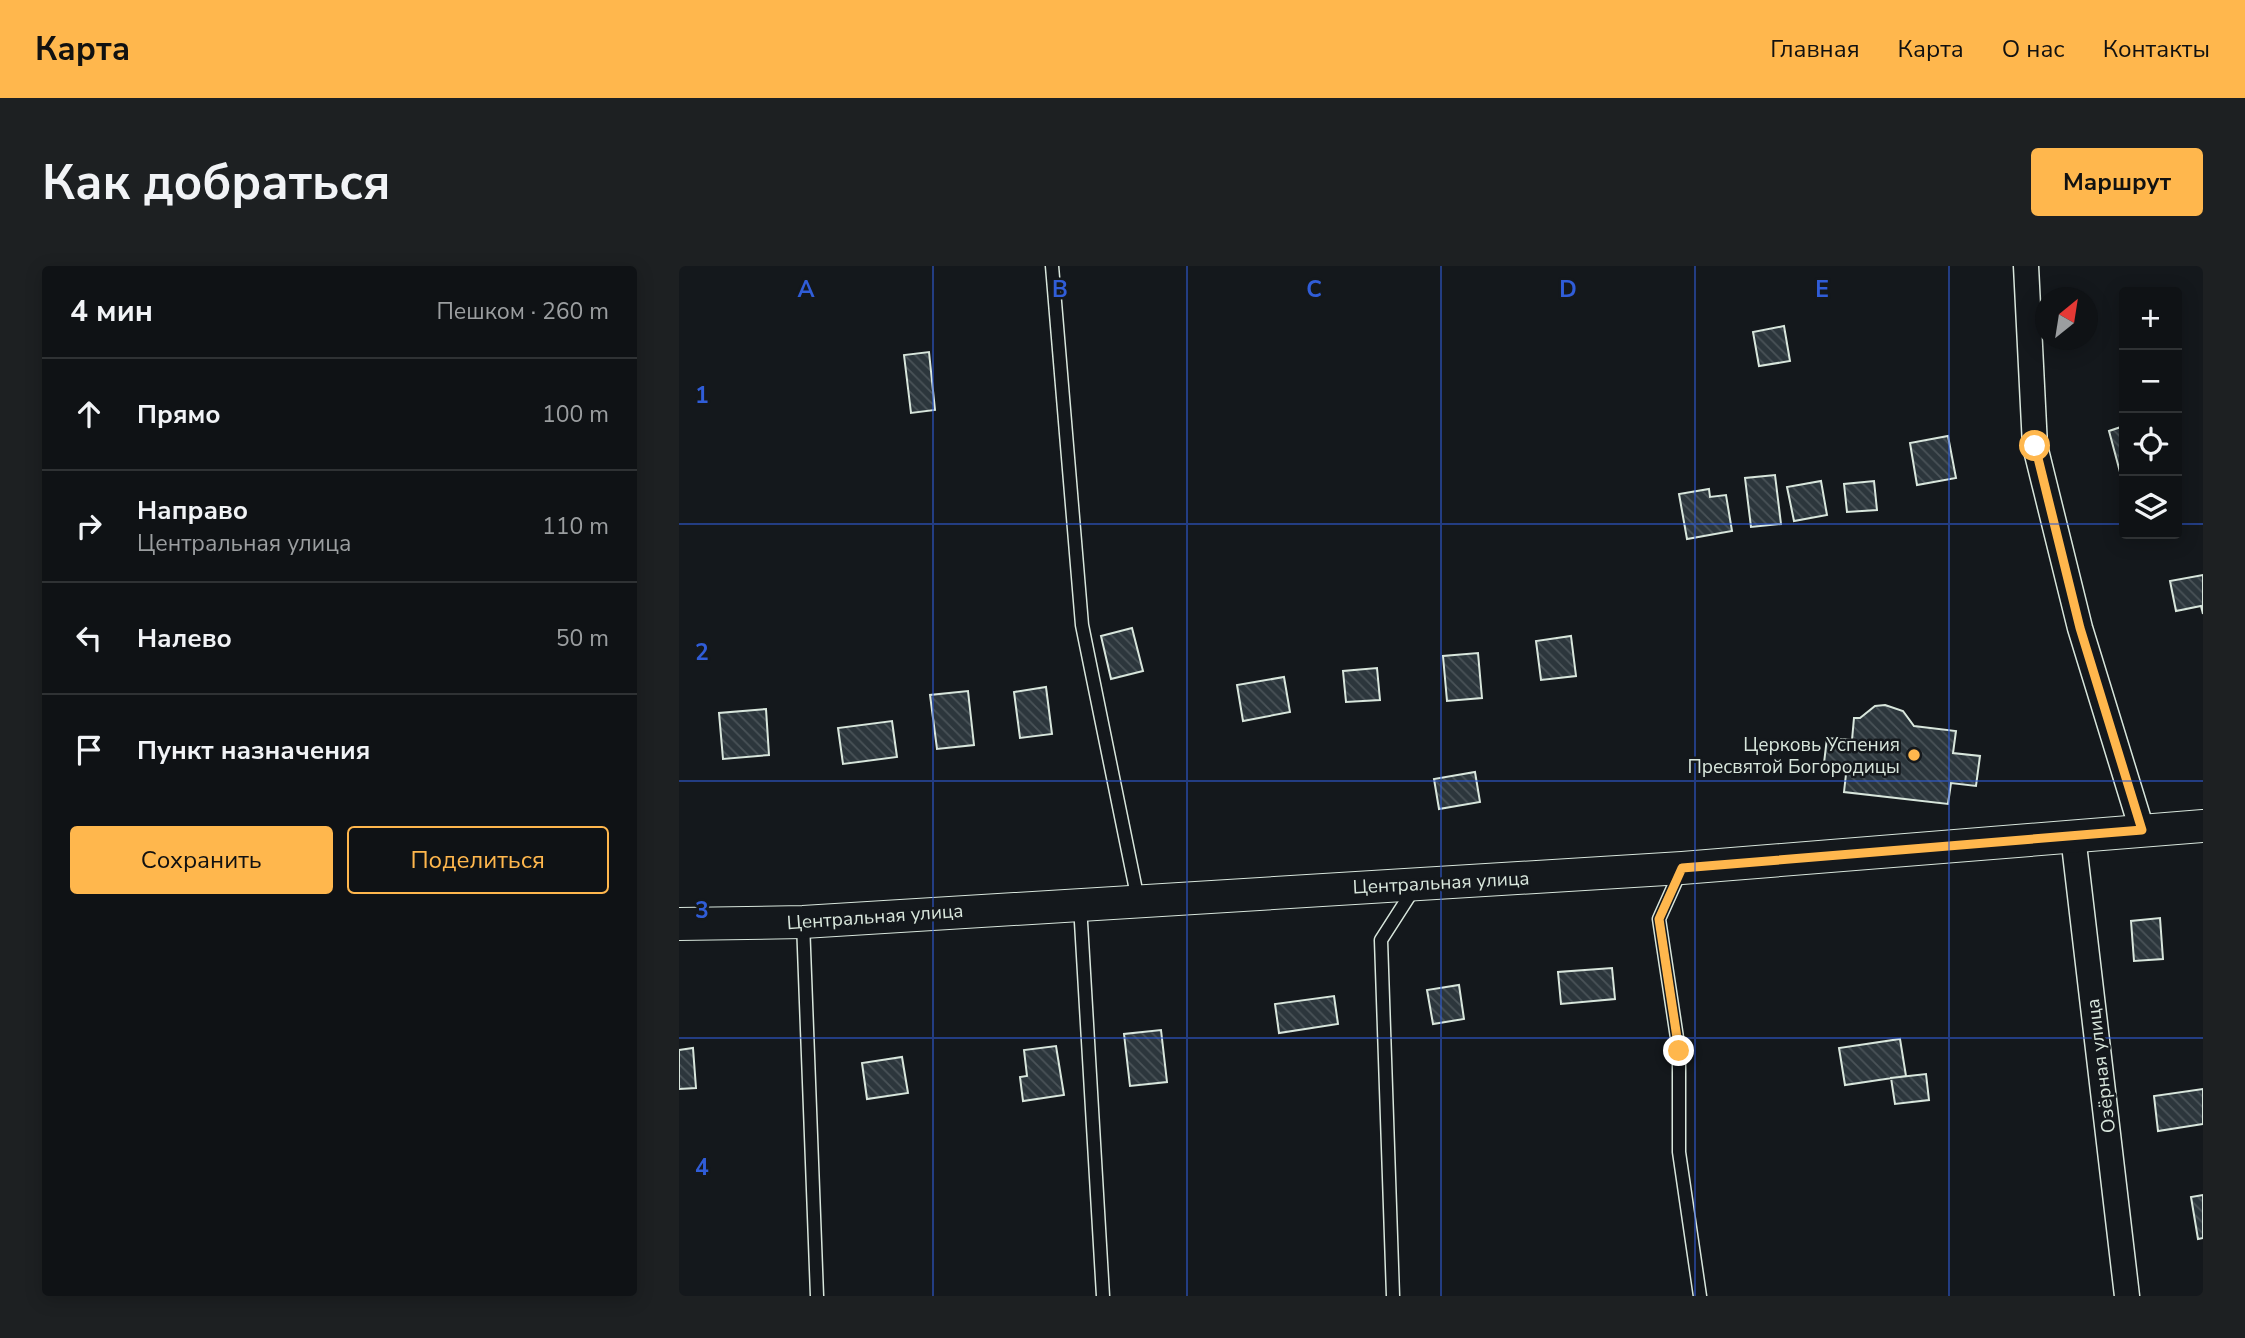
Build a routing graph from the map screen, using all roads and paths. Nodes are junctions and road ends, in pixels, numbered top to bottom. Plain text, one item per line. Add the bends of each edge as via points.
1 (1052, 266) edge
2 (2026, 266) edge
3 (2203, 825) edge
4 (2142, 830) junction
5 (2073, 836) junction
6 (1682, 868) junction
7 (1418, 883) junction
8 (1138, 901) junction
9 (1080, 903) junction
10 (803, 922) junction
11 (679, 924) edge
12 (817, 1296) edge
13 (1103, 1296) edge
14 (1393, 1296) edge
15 (1700, 1296) edge
16 (2127, 1296) edge

1 - 8 lane via 1082,625
2 - 4 street via 2035,446 2080,628
3 - 4 street, Центральная улица
4 - 5 street, Центральная улица
5 - 6 street, Центральная улица
5 - 16 street, Озёрная улица
6 - 7 street, Центральная улица
6 - 15 lane via 1659,919 1679,1051 1679,1152
7 - 8 street, Центральная улица
7 - 14 lane via 1381,940
8 - 9 street, Центральная улица
9 - 10 street, Центральная улица
9 - 13 lane
10 - 11 street, Центральная улица
10 - 12 lane

